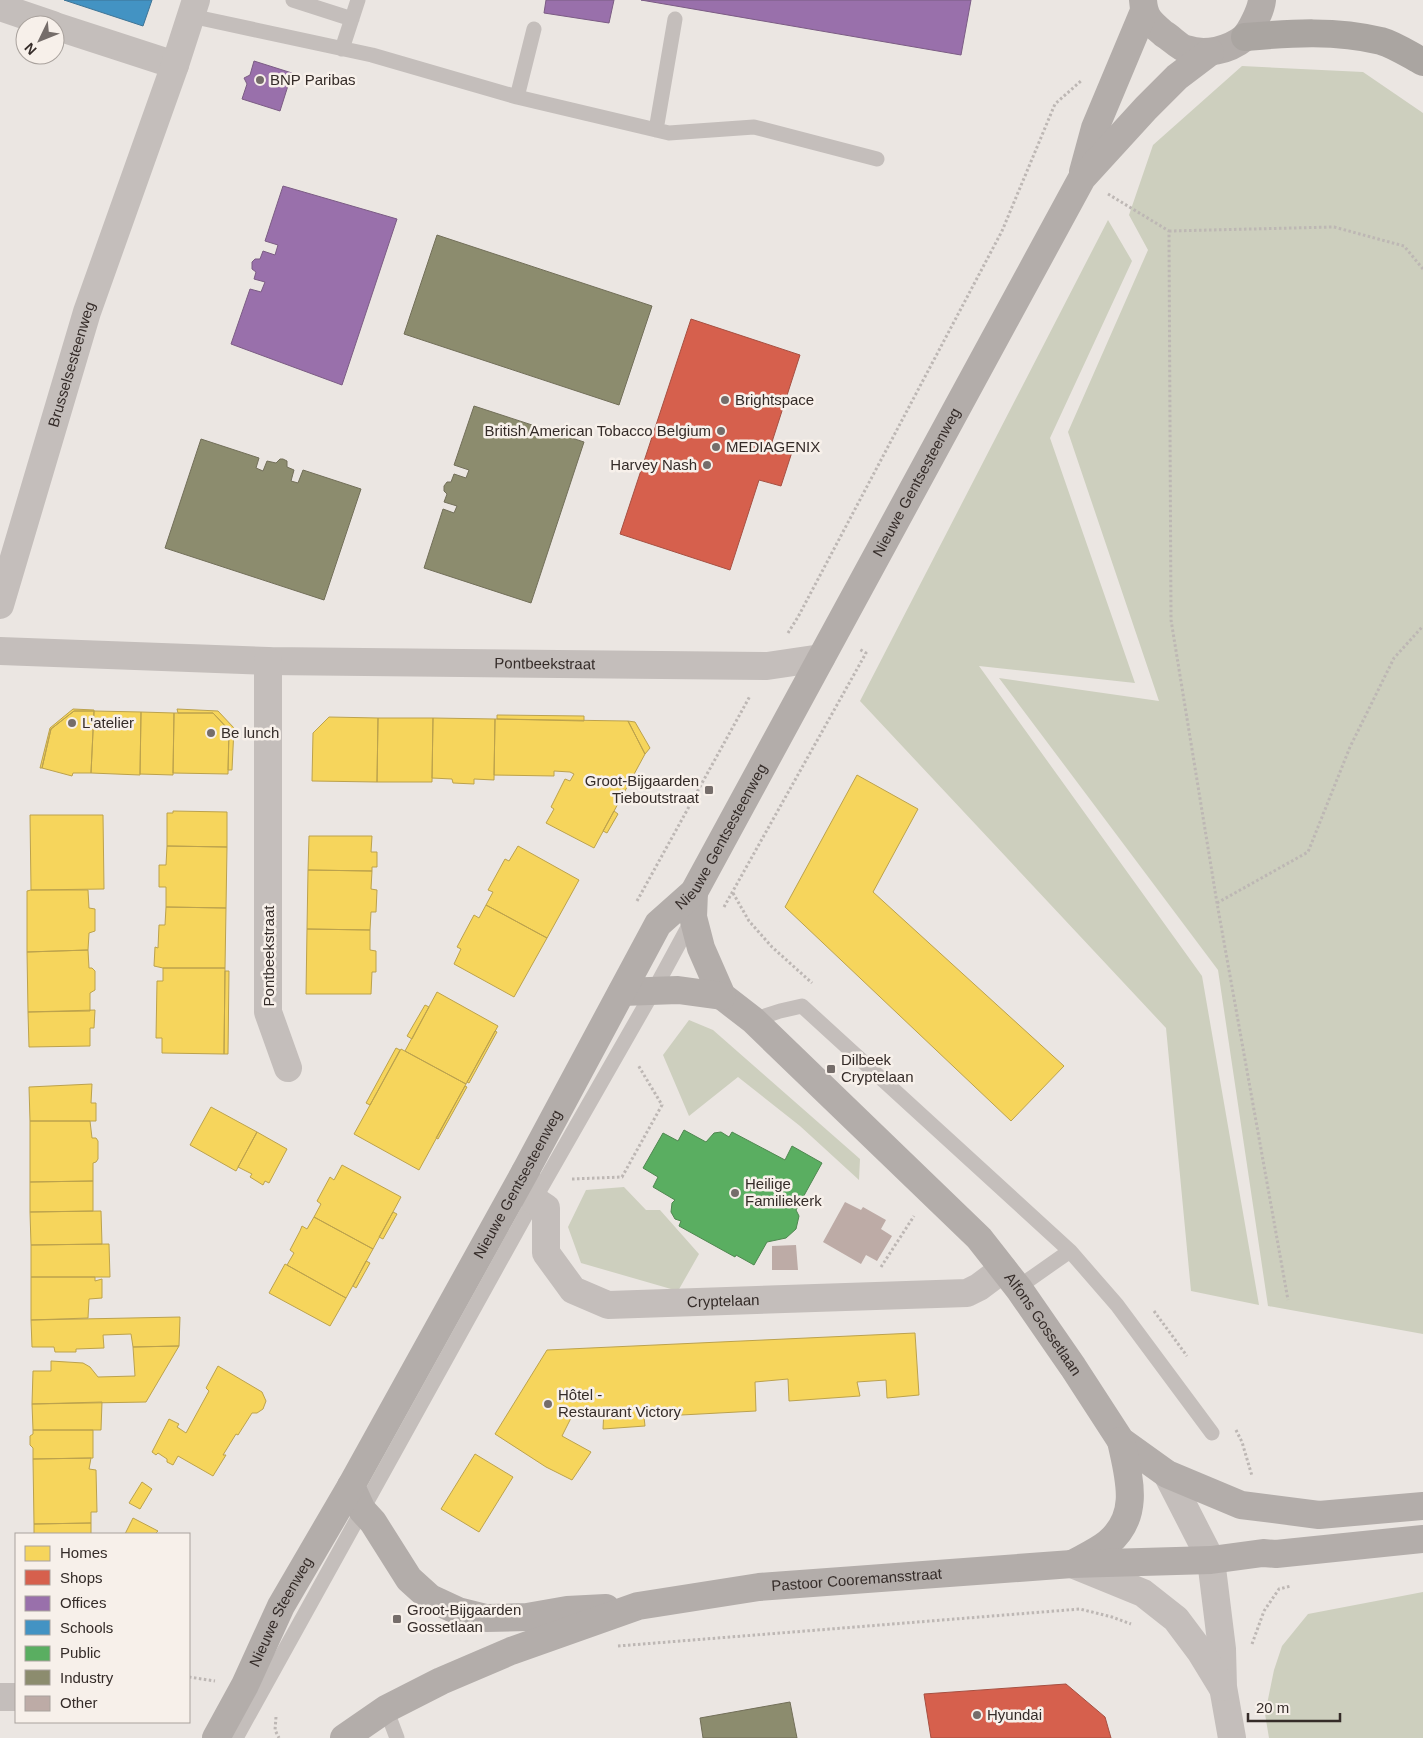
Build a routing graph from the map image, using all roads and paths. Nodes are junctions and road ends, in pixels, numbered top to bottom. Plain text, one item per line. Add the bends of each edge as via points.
1 (293, 0) edge
2 (358, 0) edge
3 (1262, 0) edge
4 (1144, 5) edge
5 (0, 7) edge
6 (193, 8) edge
7 (24, 15) edge
8 (352, 19) junction
9 (676, 19) dead end
10 (65, 29) edge
11 (534, 29) dead end
12 (1245, 37) junction
13 (342, 48) junction
14 (1210, 52) junction
15 (1423, 62) edge
16 (175, 66) junction
17 (1085, 78) dead end
18 (517, 97) junction
19 (656, 130) junction
20 (877, 159) dead end
21 (1082, 178) junction
22 (1169, 231) junction
23 (1423, 269) edge
24 (0, 605) edge
25 (798, 617) dead end
26 (1423, 626) edge
27 (0, 651) edge
28 (821, 658) junction
29 (268, 661) junction
30 (1217, 903) junction
31 (694, 905) junction
32 (654, 990) junction
33 (622, 992) junction
34 (722, 996) junction
35 (753, 1020) junction
36 (637, 1063) dead end
37 (288, 1068) dead end
38 (525, 1172) junction
39 (564, 1180) dead end
40 (931, 1190) junction
41 (534, 1200) junction
42 (1070, 1251) junction
43 (1011, 1279) junction
44 (861, 1297) junction
45 (1288, 1300) dead end
46 (1212, 1433) dead end
47 (1121, 1442) junction
48 (1167, 1474) junction
49 (357, 1498) junction
50 (1423, 1506) edge
51 (1423, 1540) edge
52 (1211, 1560) junction
53 (1072, 1564) junction
54 (1291, 1586) dead end
55 (638, 1606) junction
56 (1136, 1625) dead end
57 (613, 1647) dead end
58 (1222, 1649) junction
59 (1223, 1687) junction
60 (15, 1696) edge
61 (0, 1697) edge
62 (386, 1709) junction
63 (216, 1738) edge
64 (236, 1738) edge
65 (344, 1738) edge
66 (397, 1738) edge
67 (1232, 1738) edge

1 - 8 lane
2 - 8 lane
3 - 12 main road
4 - 14 main road via 1151,23 1186,49
4 - 21 main road, Nieuwe Gentsesteenweg via 1095,128
5 - 7 street
6 - 13 lane
6 - 16 street, Brusselsesteenweg
8 - 13 lane
9 - 19 lane
10 - 16 street
11 - 18 lane
12 - 14 main road
12 - 15 highway via 1334,33 1382,42
13 - 18 lane
14 - 21 main road, Nieuwe Gentsesteenweg via 1177,77
16 - 24 street, Brusselsesteenweg via 87,312
17 - 25 path via 1055,104 1002,231
18 - 19 lane
19 - 20 lane via 669,134 754,127
21 - 22 path
21 - 28 main road, Nieuwe Gentsesteenweg
22 - 23 path via 1334,227 1404,246
22 - 30 path via 1171,620
26 - 30 path via 1394,658 1350,747 1308,852
27 - 29 street, Pontbeekstraat
28 - 29 street, Pontbeekstraat via 767,666
28 - 31 main road, Nieuwe Gentsesteenweg
29 - 37 street, Pontbeekstraat via 268,1012
30 - 45 path
31 - 32 lane
31 - 33 main road, Nieuwe Gentsesteenweg via 658,924
31 - 34 main road via 701,948
32 - 33 main road
32 - 34 main road
32 - 41 lane
33 - 38 main road, Nieuwe Gentsesteenweg
34 - 35 main road, Alfons Gossetlaan
35 - 40 main road, Alfons Gossetlaan
35 - 42 lane via 802,1006
36 - 39 path via 662,1105 622,1177
38 - 41 street, Cryptelaan
38 - 49 main road, Nieuwe Gentsesteenweg
40 - 43 main road, Alfons Gossetlaan via 979,1238
40 - 44 path
41 - 44 street, Cryptelaan via 546,1208 546,1253 573,1290 608,1305
41 - 49 lane
42 - 43 lane via 1030,1279
42 - 46 lane via 1117,1306
43 - 44 street, Cryptelaan via 967,1293
43 - 47 main road, Alfons Gossetlaan
47 - 48 main road, Alfons Gossetlaan
47 - 53 main road via 1131,1496 1128,1514 1108,1544
48 - 50 main road, Alfons Gossetlaan via 1241,1505 1310,1514
48 - 52 street
49 - 55 main road via 409,1580 430,1598 458,1611 486,1618 527,1617 567,1610
49 - 63 main road, Nieuwe Steenweg via 281,1606 245,1685
49 - 64 lane
51 - 52 main road
52 - 53 main road, Pastoor Cooremansstraat
52 - 58 street
53 - 55 main road, Pastoor Cooremansstraat via 759,1587
53 - 59 street via 1143,1593 1176,1619
54 - 58 path via 1278,1590 1264,1611 1253,1644
55 - 62 main road, Pastoor Cooremansstraat via 511,1651
56 - 57 path via 1080,1609
58 - 59 street
59 - 67 street
60 - 61 street
62 - 65 main road
62 - 66 lane

